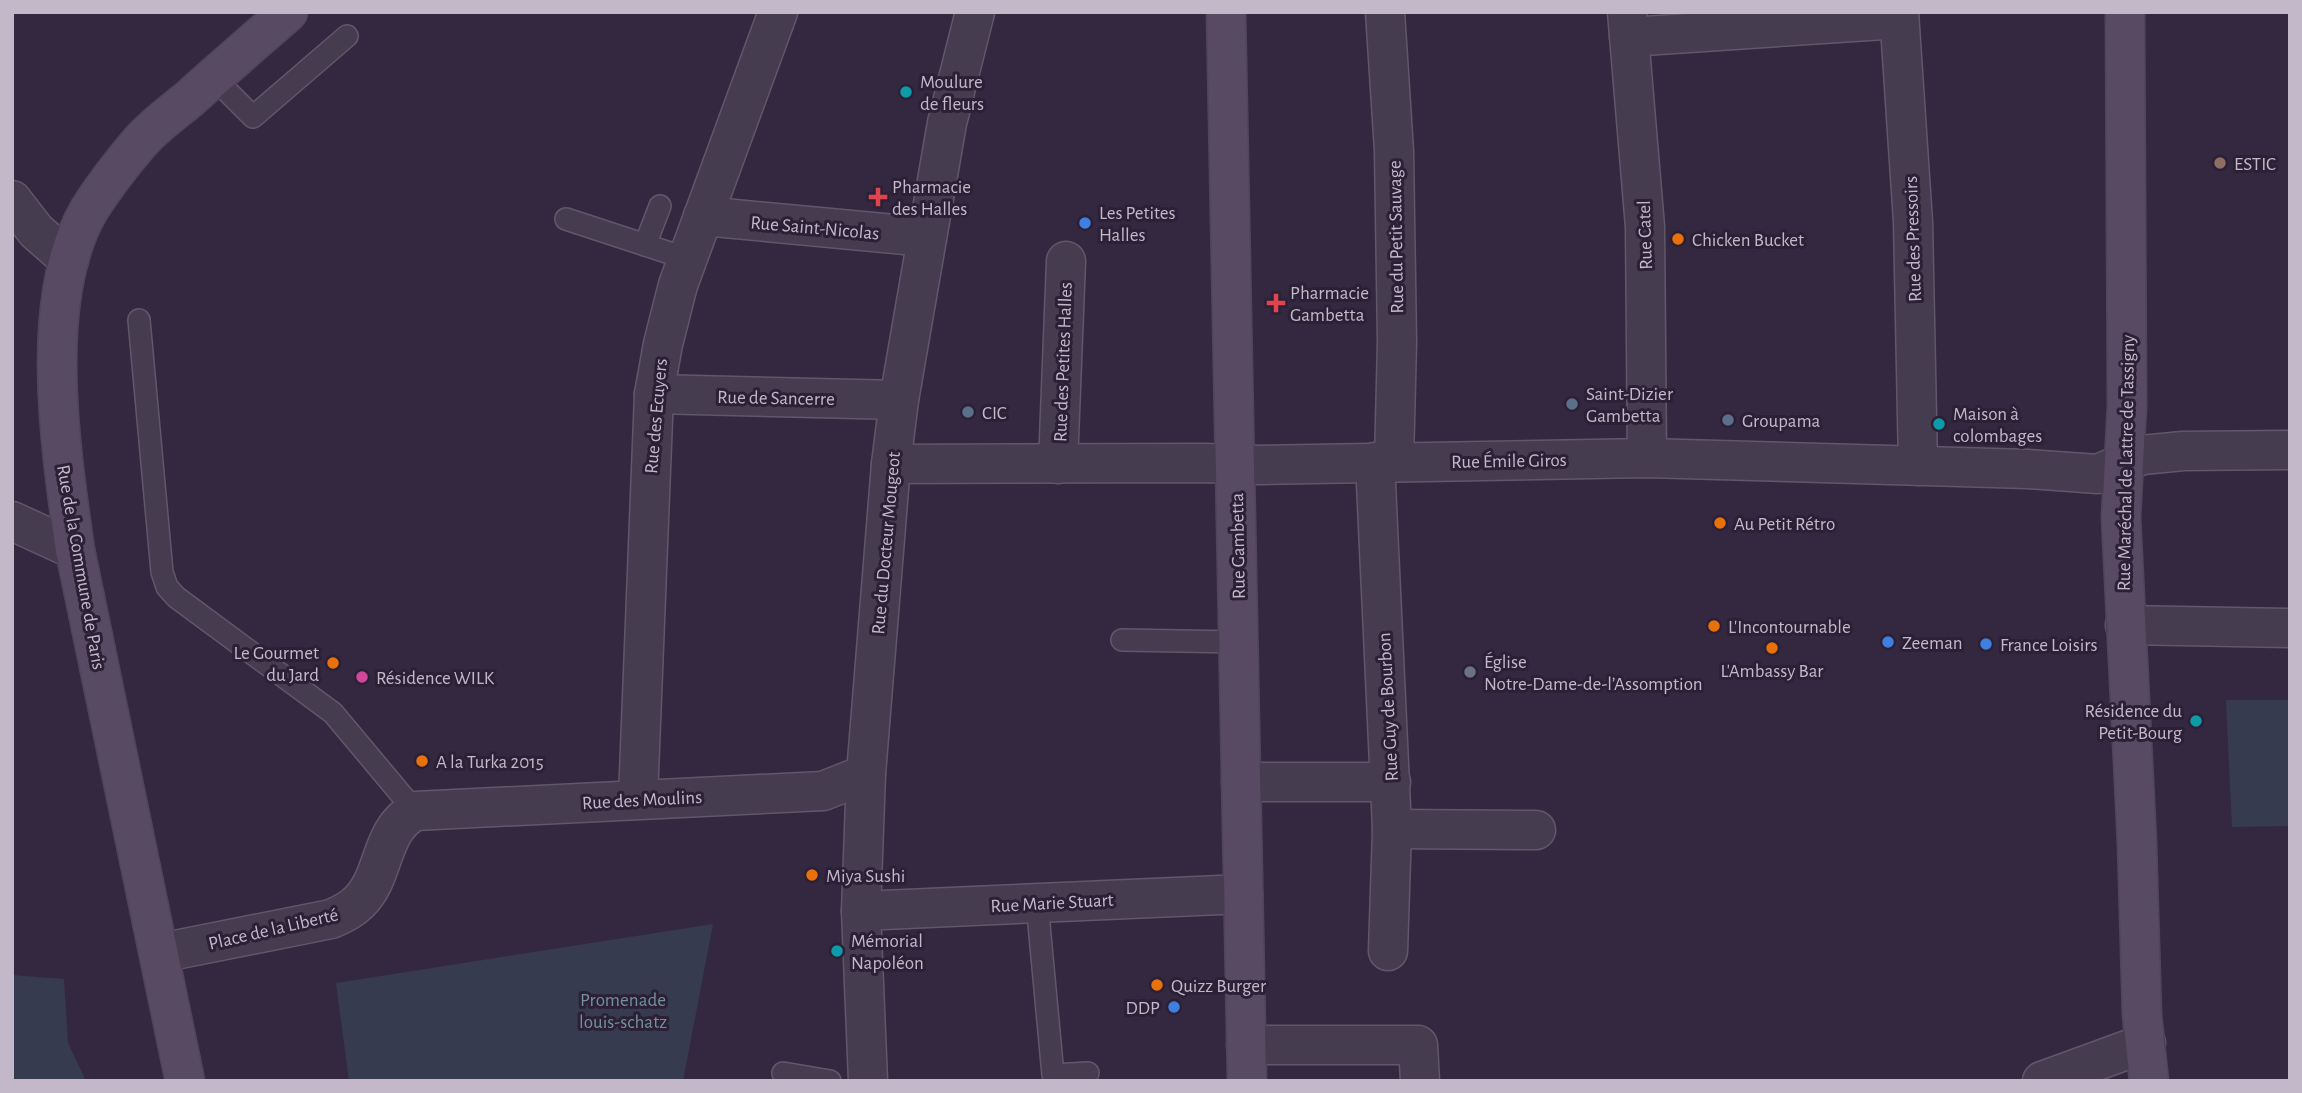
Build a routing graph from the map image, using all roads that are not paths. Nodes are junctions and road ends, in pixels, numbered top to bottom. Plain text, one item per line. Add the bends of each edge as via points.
1 (288, 12) edge
2 (778, 12) edge
3 (975, 12) edge
4 (1226, 12) edge
5 (1385, 12) edge
6 (2125, 12) edge
7 (1899, 16) edge
8 (1788, 20) edge
9 (1628, 25) edge
10 (347, 36) dead end
11 (213, 77) junction
12 (12, 200) edge
13 (660, 206) dead end
14 (704, 216) junction
15 (566, 219) dead end
16 (926, 237) junction
17 (645, 245) junction
18 (688, 259) junction
19 (69, 260) junction
20 (1066, 261) dead end
21 (139, 320) dead end
22 (654, 394) junction
23 (899, 400) junction
24 (2290, 450) edge
25 (1647, 458) junction
26 (1385, 462) junction
27 (2124, 463) junction
28 (891, 464) junction
29 (1058, 464) junction
30 (1235, 464) junction
31 (1919, 466) junction
32 (12, 521) edge
33 (75, 550) junction
34 (2125, 625) junction
35 (2290, 628) edge
36 (1122, 640) dead end
37 (1239, 642) junction
38 (866, 774) junction
39 (1241, 782) junction
40 (1391, 782) junction
41 (638, 798) junction
42 (415, 811) junction
43 (1392, 829) junction
44 (1536, 830) dead end
45 (1243, 894) junction
46 (1037, 903) junction
47 (861, 911) junction
48 (1388, 951) dead end
49 (160, 953) junction
50 (2146, 1042) junction
51 (1247, 1063) edge
52 (783, 1073) dead end
53 (1088, 1073) dead end
54 (186, 1081) edge
55 (830, 1081) edge
56 (868, 1081) edge
57 (1420, 1081) edge
58 (2042, 1081) edge
59 (2149, 1081) edge

1 - 11 main road, Rue de la Commune de Paris
2 - 14 street, Rue des Ecuyers
3 - 16 street, Rue du Docteur Mougeot via 947,122
4 - 30 main road, Rue Gambetta
5 - 26 street, Rue du Petit Sauvage via 1394,151 1397,342
6 - 27 main road, Rue Maréchal de Lattre de Tassigny
7 - 8 street
7 - 31 street, Rue des Pressoirs via 1913,222
8 - 9 street
9 - 25 street, Rue Catel via 1645,228
10 - 11 lane via 253,117
11 - 19 main road, Rue de la Commune de Paris via 143,139 117,169 88,212
12 - 19 street via 36,231
13 - 17 lane
14 - 16 street, Rue Saint-Nicolas
14 - 18 street, Rue des Ecuyers
15 - 17 lane
16 - 23 street, Rue du Docteur Mougeot
17 - 18 lane
18 - 22 street, Rue des Ecuyers
19 - 33 main road, Rue de la Commune de Paris via 58,326 58,394
20 - 29 street, Rue des Petites Halles
21 - 42 lane via 167,587 333,713
22 - 23 street, Rue de Sancerre
22 - 41 street, Rue des Ecuyers
23 - 28 street, Rue du Docteur Mougeot
24 - 27 street, Rue Émile Giros via 2143,455
25 - 26 street, Rue Émile Giros
25 - 31 street, Rue Émile Giros
26 - 30 street, Rue Émile Giros
26 - 40 street, Rue Guy de Bourbon
27 - 31 street, Rue Émile Giros via 2098,474
27 - 34 main road, Rue Maréchal de Lattre de Tassigny
28 - 29 street, Rue Émile Giros
28 - 38 street, Rue du Docteur Mougeot
29 - 30 street, Rue Émile Giros
30 - 37 main road, Rue Gambetta
32 - 33 street
33 - 49 main road, Rue de la Commune de Paris
34 - 35 street
34 - 50 main road, Rue Maréchal de Lattre de Tassigny
36 - 37 lane
37 - 39 main road, Rue Gambetta
38 - 41 street, Rue des Moulins via 823,791
38 - 47 street, Rue du Docteur Mougeot
39 - 40 street
39 - 45 main road, Rue Gambetta
40 - 43 street, Rue Guy de Bourbon
41 - 42 street, Rue des Moulins
42 - 49 street, Place de la Liberté via 393,830 369,888 346,912 331,919
43 - 44 street
43 - 48 street, Rue Guy de Bourbon
45 - 46 street, Rue Marie Stuart
45 - 51 main road, Rue Gambetta
46 - 47 street, Rue Marie Stuart
46 - 53 lane via 1053,1075
47 - 56 street, Rue du Docteur Mougeot
49 - 54 main road, Rue de la Commune de Paris
50 - 58 street
50 - 59 main road, Rue Maréchal de Lattre de Tassigny
51 - 57 street via 1418,1045
52 - 55 lane

